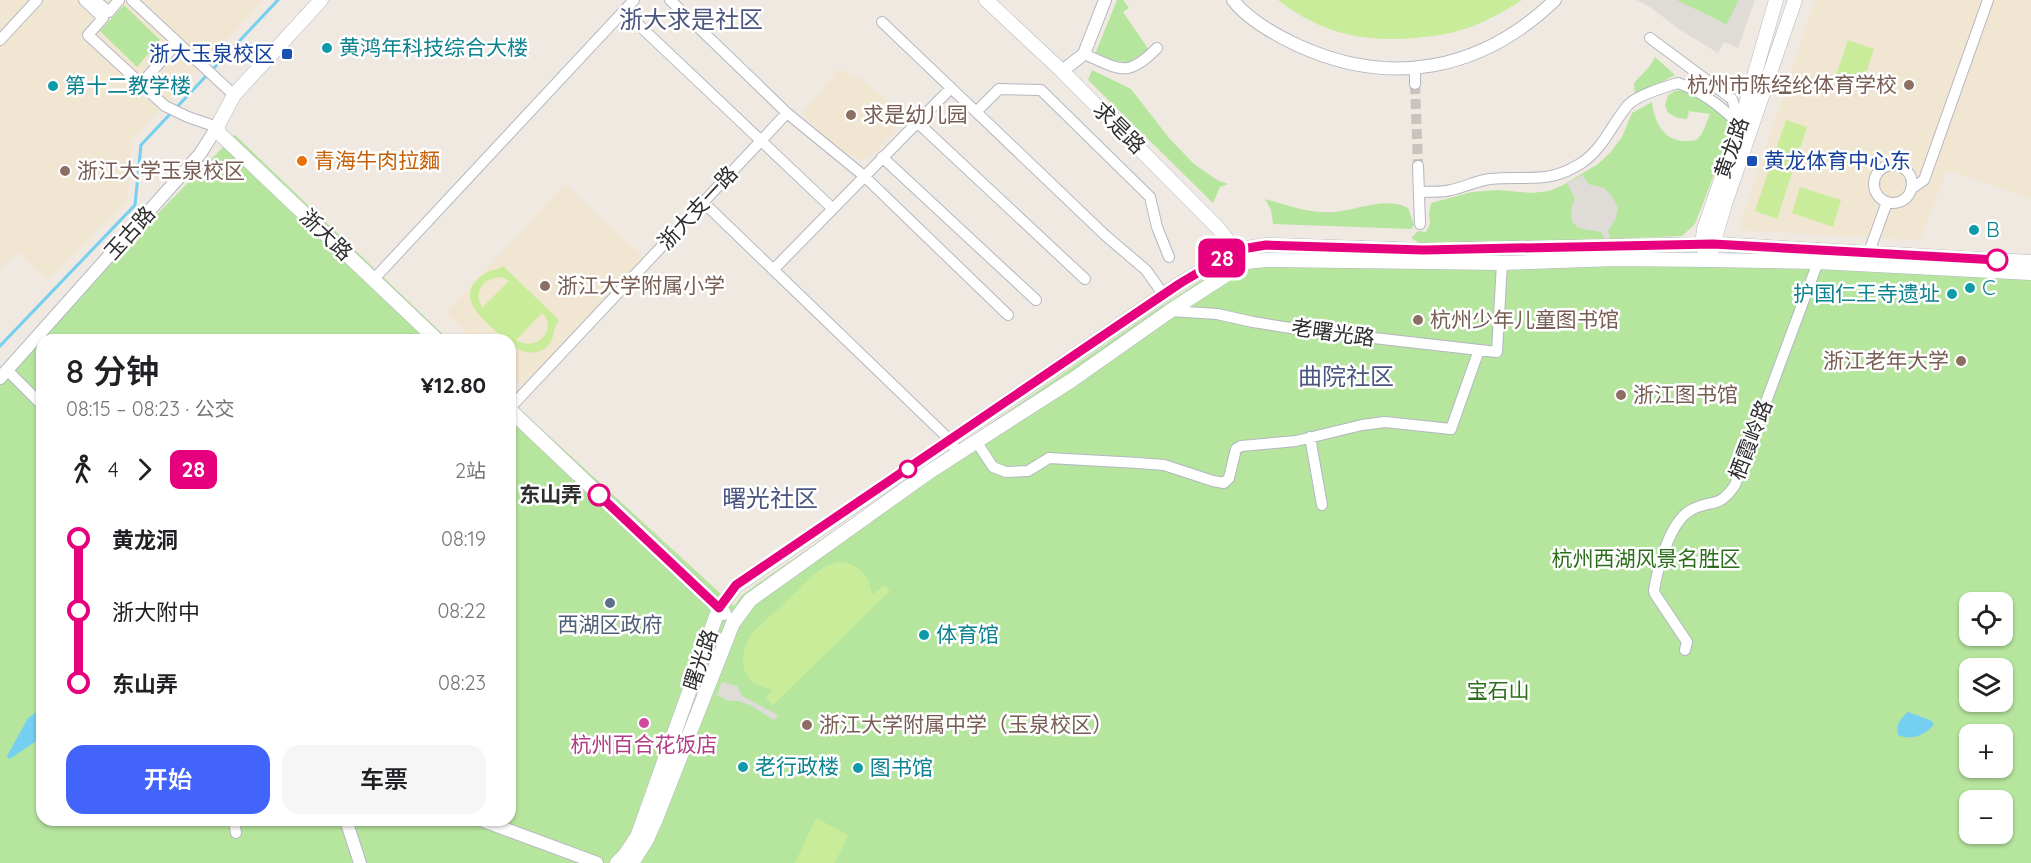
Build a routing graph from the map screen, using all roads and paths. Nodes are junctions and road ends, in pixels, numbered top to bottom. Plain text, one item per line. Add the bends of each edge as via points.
1 (37, 0) edge
2 (84, 0) edge
3 (95, 0) edge
4 (119, 0) edge
5 (132, 0) edge
6 (321, 0) edge
7 (634, 0) edge
8 (670, 0) edge
9 (986, 0) edge
10 (1105, 0) edge
11 (1233, 0) edge
12 (1555, 0) edge
13 (1776, 0) edge
14 (1795, 0) edge
15 (1988, 0) edge
16 (624, 11) junction
17 (106, 15) junction
18 (882, 22) dead end
19 (1650, 38) dead end
20 (0, 40) edge
21 (177, 42) junction
22 (1157, 48) dead end
23 (1084, 54) junction
24 (1415, 69) junction
25 (1062, 71) junction
26 (141, 84) junction
27 (1415, 84) tunnel mouth
28 (951, 88) junction
29 (234, 95) junction
30 (976, 112) junction
31 (788, 113) junction
32 (916, 122) junction
33 (1740, 125) junction
34 (217, 127) junction
35 (760, 142) junction
36 (882, 157) junction
37 (1418, 166) tunnel mouth
38 (864, 176) junction
39 (1911, 189) junction
40 (1419, 192) junction
41 (703, 202) junction
42 (1887, 202) junction
43 (832, 208) junction
44 (1420, 224) dead end
45 (1707, 245) junction
46 (1236, 250) junction
47 (1869, 252) junction
48 (1169, 257) dead end
49 (1709, 260) junction
50 (1246, 262) junction
51 (1502, 262) junction
52 (1818, 262) junction
53 (2031, 262) edge
54 (773, 270) junction
55 (2031, 273) edge
56 (1085, 279) dead end
57 (373, 280) junction
58 (1163, 294) junction
59 (1036, 300) dead end
60 (1170, 311) junction
61 (1008, 315) dead end
62 (39, 334) edge
63 (431, 334) edge
64 (36, 337) edge
65 (1479, 350) junction
66 (2, 375) edge
67 (36, 400) edge
68 (516, 403) edge
69 (516, 415) edge
70 (1310, 437) junction
71 (950, 440) junction
72 (976, 441) junction
73 (958, 452) junction
74 (1322, 505) dead end
75 (719, 608) junction
76 (733, 623) junction
77 (1685, 650) dead end
78 (235, 826) edge
79 (348, 826) edge
80 (497, 826) edge
81 (236, 833) dead end
82 (360, 863) edge
83 (597, 863) edge
84 (617, 863) edge
85 (632, 863) edge

1 - 20 street
2 - 17 street
3 - 17 street
4 - 17 street
5 - 21 street
6 - 29 main road, 玉古路
7 - 16 street
8 - 31 street
9 - 25 main road, 求是路
10 - 23 street
11 - 24 street via 1274,34 1317,54 1354,64
12 - 24 street via 1537,17 1470,56
13 - 33 main road, 黄龙路
14 - 45 main road, 黄龙路 via 1725,204
15 - 39 street via 1924,180
16 - 35 street
16 - 57 street
17 - 26 street via 88,35
18 - 28 street
19 - 33 street via 1732,99
21 - 26 street
21 - 29 street
22 - 23 street via 1141,63 1126,69
23 - 25 street
24 - 27 street
25 - 46 main road, 求是路 via 1220,228
26 - 34 street via 168,108
28 - 30 street
28 - 32 street
29 - 34 main road, 玉古路
30 - 48 street via 999,89 1041,90 1150,197
30 - 58 street via 1146,270
31 - 35 street, 浙大支一路
31 - 38 street
32 - 36 street
32 - 56 street
33 - 40 street via 1701,93 1678,82 1630,103 1603,144 1563,173 1542,178 1492,179 1450,191
33 - 45 main road, 黄龙路 via 1704,229
34 - 57 main road, 浙大路
34 - 62 street, 玉古路 via 200,154
35 - 41 street, 浙大支一路
35 - 43 street
36 - 38 street
36 - 59 street
37 - 40 street
38 - 43 street
38 - 61 street
39 - 42 street via 1899,202
39 - 42 street via 1906,171 1895,165 1883,168 1874,183 1877,195
40 - 44 street
41 - 54 street
41 - 68 street, 浙大支一路
42 - 47 street
43 - 54 street
45 - 46 main road, 曙光路 via 1423,250 1266,245
45 - 47 main road, 曙光路
45 - 49 main road
46 - 50 main road, 求是路
46 - 58 main road, 曙光路
47 - 53 main road, 曙光路
49 - 51 main road, 曙光路
49 - 52 main road, 曙光路
50 - 51 main road, 曙光路
50 - 60 main road, 曙光路
51 - 65 street, 老曙光路 via 1497,352
52 - 55 main road, 曙光路
52 - 77 street, 栖霞岭路 via 1735,485 1727,497 1681,517 1671,534 1654,590 1687,642
54 - 71 street
57 - 63 main road, 浙大路
58 - 71 main road, 曙光路
60 - 65 street, 老曙光路
60 - 72 main road, 曙光路
64 - 66 street, 玉古路
65 - 70 street via 1451,429 1385,422
66 - 67 street
69 - 75 main road
70 - 72 street via 1241,446 1236,449 1229,478 1224,483 1164,465 1049,458 1028,471 1006,472 993,467
70 - 74 street
71 - 73 street
71 - 75 main road, 曙光路 via 736,585
72 - 73 main road, 曙光路
73 - 76 main road, 曙光路 via 750,600
75 - 76 main road
75 - 84 main road, 曙光路 via 637,837
76 - 85 main road, 曙光路 via 656,819
78 - 81 street
79 - 82 street
80 - 83 street

